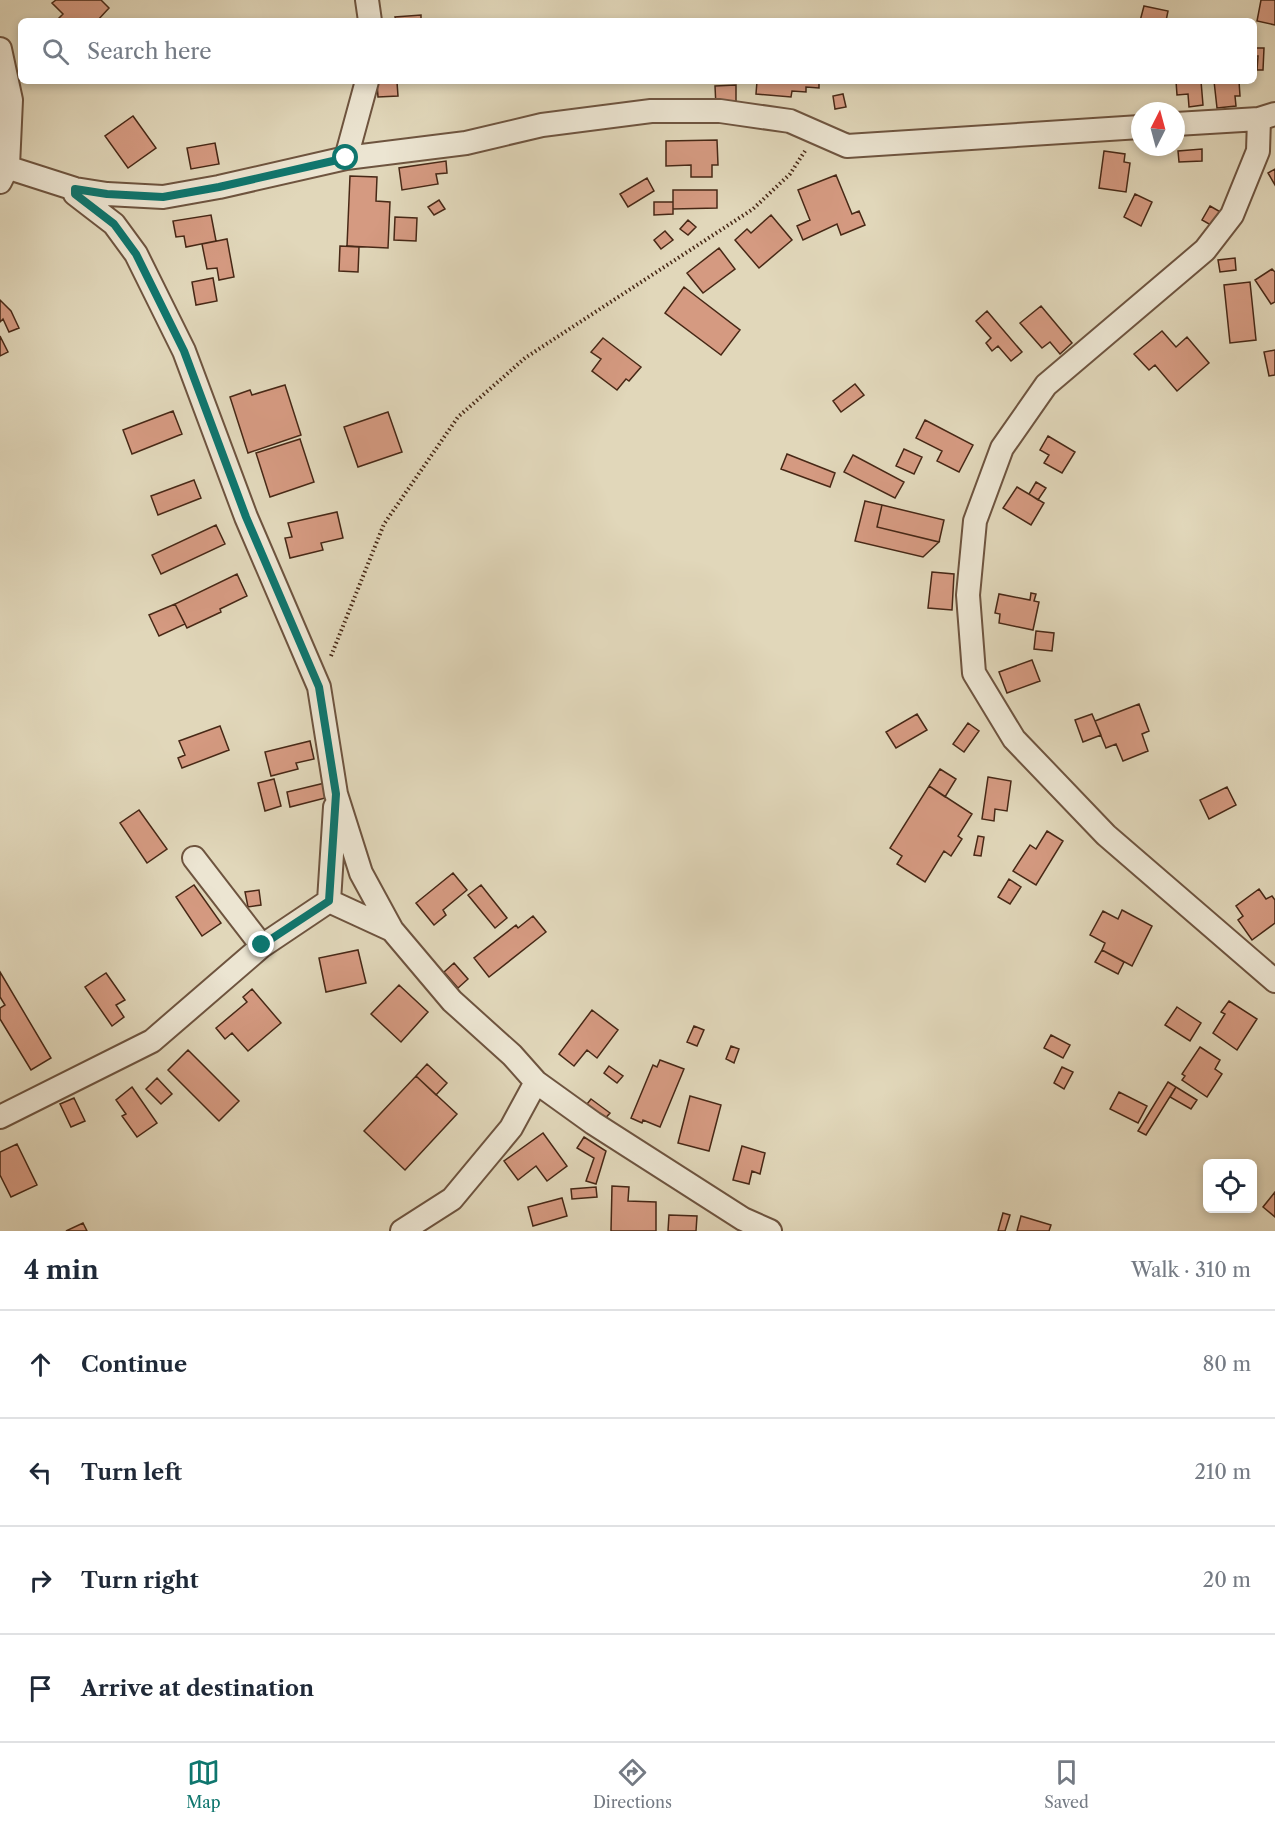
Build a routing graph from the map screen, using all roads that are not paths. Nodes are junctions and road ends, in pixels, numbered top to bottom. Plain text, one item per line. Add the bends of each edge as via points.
1 (367, 0) edge
2 (370, 18) edge
3 (0, 49) edge
4 (366, 84) edge
5 (1267, 116) edge
6 (1185, 123) edge
7 (1131, 128) edge
8 (346, 158) junction
9 (3, 171) edge
10 (75, 189) junction
11 (336, 794) junction
12 (194, 858) dead end
13 (329, 901) junction
14 (392, 930) junction
15 (262, 945) junction
16 (1275, 981) edge
17 (536, 1082) junction
18 (0, 1117) edge
19 (402, 1231) edge
20 (770, 1231) edge

1 - 2 street
3 - 9 street via 11,100
4 - 8 street
5 - 6 street
5 - 16 street via 1258,152 1232,215 1205,250 1046,386 1002,448 975,521 968,595 974,673 1014,739 1106,835
7 - 8 street via 847,146 790,121 720,111 651,111 542,125 466,143
8 - 10 street via 163,197
9 - 10 street
10 - 11 street via 75,194 114,224 136,254 184,351 246,517 319,687
11 - 13 street
11 - 14 street via 361,873
12 - 15 street
13 - 14 street
13 - 15 street
14 - 17 street via 452,1001
15 - 18 street via 152,1041
17 - 19 street via 511,1128 452,1199
17 - 20 street via 743,1219

